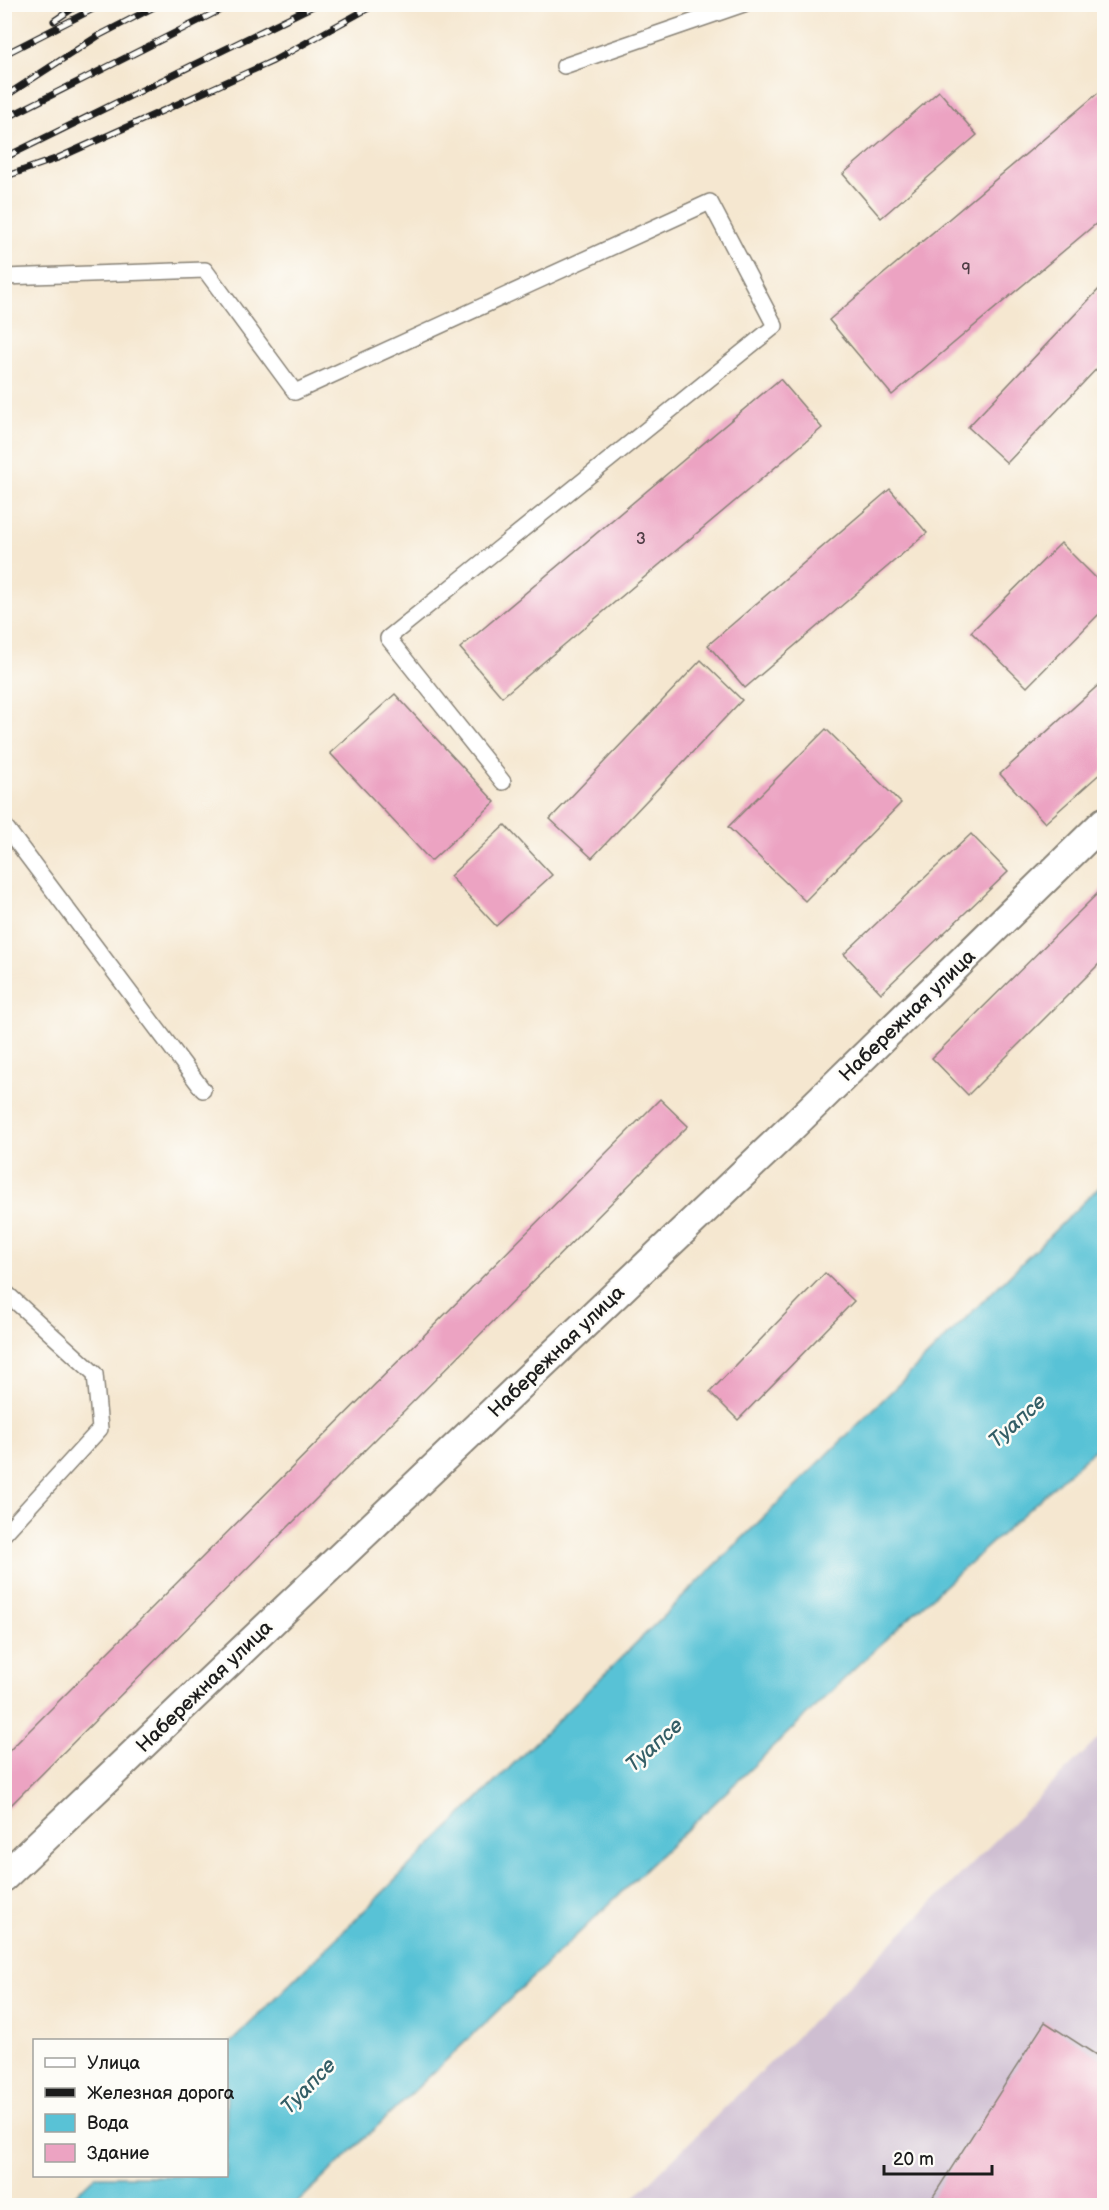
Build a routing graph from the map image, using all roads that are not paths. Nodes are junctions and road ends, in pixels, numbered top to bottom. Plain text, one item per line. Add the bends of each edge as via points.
1 (744, 4) edge
2 (564, 66) dead end
3 (4, 277) edge
4 (503, 782) dead end
5 (1104, 822) edge
6 (4, 825) edge
7 (203, 1090) dead end
8 (4, 1291) edge
9 (4, 1534) edge
10 (4, 1876) edge

1 - 2 lane
3 - 4 lane via 205,270 295,392 710,202 775,326 388,638
5 - 10 street, Набережная улица via 795,1124
6 - 7 lane
8 - 9 lane via 95,1374 100,1429

